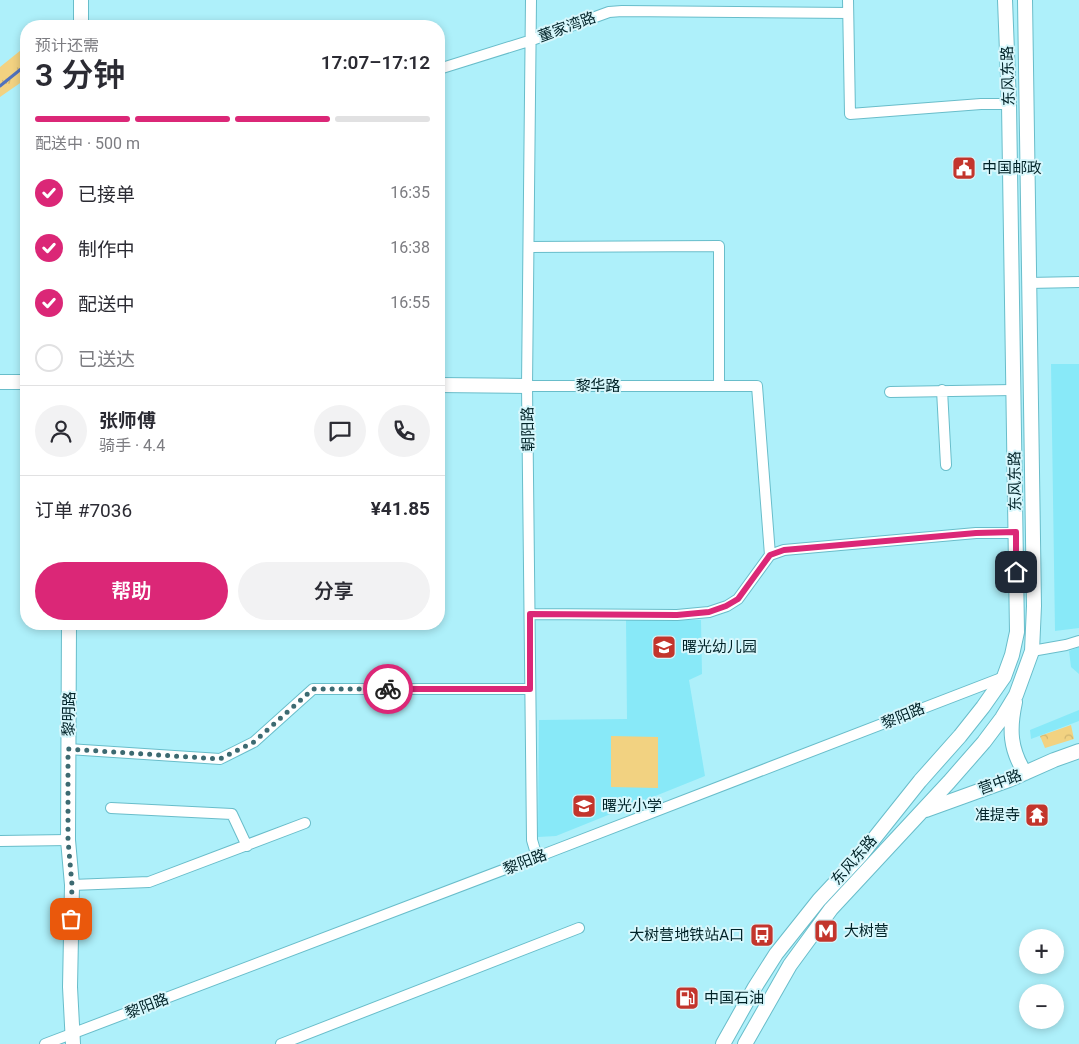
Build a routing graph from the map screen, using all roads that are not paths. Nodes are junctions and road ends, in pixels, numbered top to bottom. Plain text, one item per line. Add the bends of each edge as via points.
1 (81, 0) edge
2 (531, 0) edge
3 (848, 0) edge
4 (1005, 0) edge
5 (1025, 0) edge
6 (848, 13) junction
7 (81, 20) edge
8 (532, 40) junction
9 (445, 67) edge
10 (1009, 104) junction
11 (529, 247) junction
12 (1079, 282) edge
13 (1028, 283) junction
14 (0, 382) edge
15 (20, 382) edge
16 (445, 385) edge
17 (528, 386) junction
18 (719, 386) junction
19 (942, 390) junction
20 (1013, 390) junction
21 (890, 392) dead end
22 (946, 465) dead end
23 (1016, 532) junction
24 (770, 555) junction
25 (530, 614) junction
26 (70, 630) edge
27 (1079, 640) edge
28 (1032, 651) junction
29 (1004, 677) junction
30 (530, 689) junction
31 (1016, 695) junction
32 (68, 749) junction
33 (1079, 751) edge
34 (1026, 773) junction
35 (112, 808) dead end
36 (921, 812) junction
37 (305, 823) dead end
38 (68, 840) junction
39 (0, 841) edge
40 (247, 846) junction
41 (537, 858) junction
42 (72, 885) junction
43 (579, 928) dead end
44 (72, 1039) edge
45 (45, 1044) edge
46 (281, 1044) edge
47 (724, 1044) edge
48 (746, 1044) edge

1 - 7 main road
2 - 8 street, 朝阳路
3 - 6 street
4 - 10 main road, 东风东路
5 - 13 main road, 东风东路
6 - 8 street, 董家湾路 via 609,12
6 - 10 street via 850,114
8 - 9 street, 董家湾路
8 - 11 street, 朝阳路
10 - 20 main road, 东风东路
11 - 17 street, 朝阳路
11 - 18 street via 719,246
12 - 13 street
13 - 28 main road, 东风东路
14 - 15 main road
16 - 17 main road, 黎华路
17 - 18 street, 黎华路
17 - 25 street, 朝阳路
18 - 24 street, 黎华路 via 757,386
19 - 20 street
19 - 21 street
19 - 22 street
20 - 23 main road, 东风东路
23 - 24 street via 784,550
23 - 29 main road, 东风东路 via 1017,632
24 - 25 street via 738,599 709,612 677,615
25 - 30 street, 朝阳路
26 - 32 main road, 黎明路
27 - 28 street via 1066,646
28 - 31 main road, 东风东路
29 - 41 street, 黎阳路
29 - 47 main road, 东风东路 via 960,736 776,954
30 - 32 street via 313,689 254,742 220,759
30 - 41 street, 朝阳路 via 532,840
31 - 34 main road via 1012,715 1013,742 1016,758
31 - 36 main road, 东风东路 via 984,742
32 - 38 main road, 黎明路
33 - 34 main road, 营中路
34 - 36 main road, 营中路
35 - 40 street via 232,814
36 - 48 main road, 东风东路 via 831,909 790,965
37 - 40 street
38 - 39 street
38 - 42 main road, 黎明路
40 - 42 street via 149,882
41 - 44 street, 黎阳路
42 - 44 main road, 黎明路
43 - 46 street
44 - 45 street, 黎阳路

